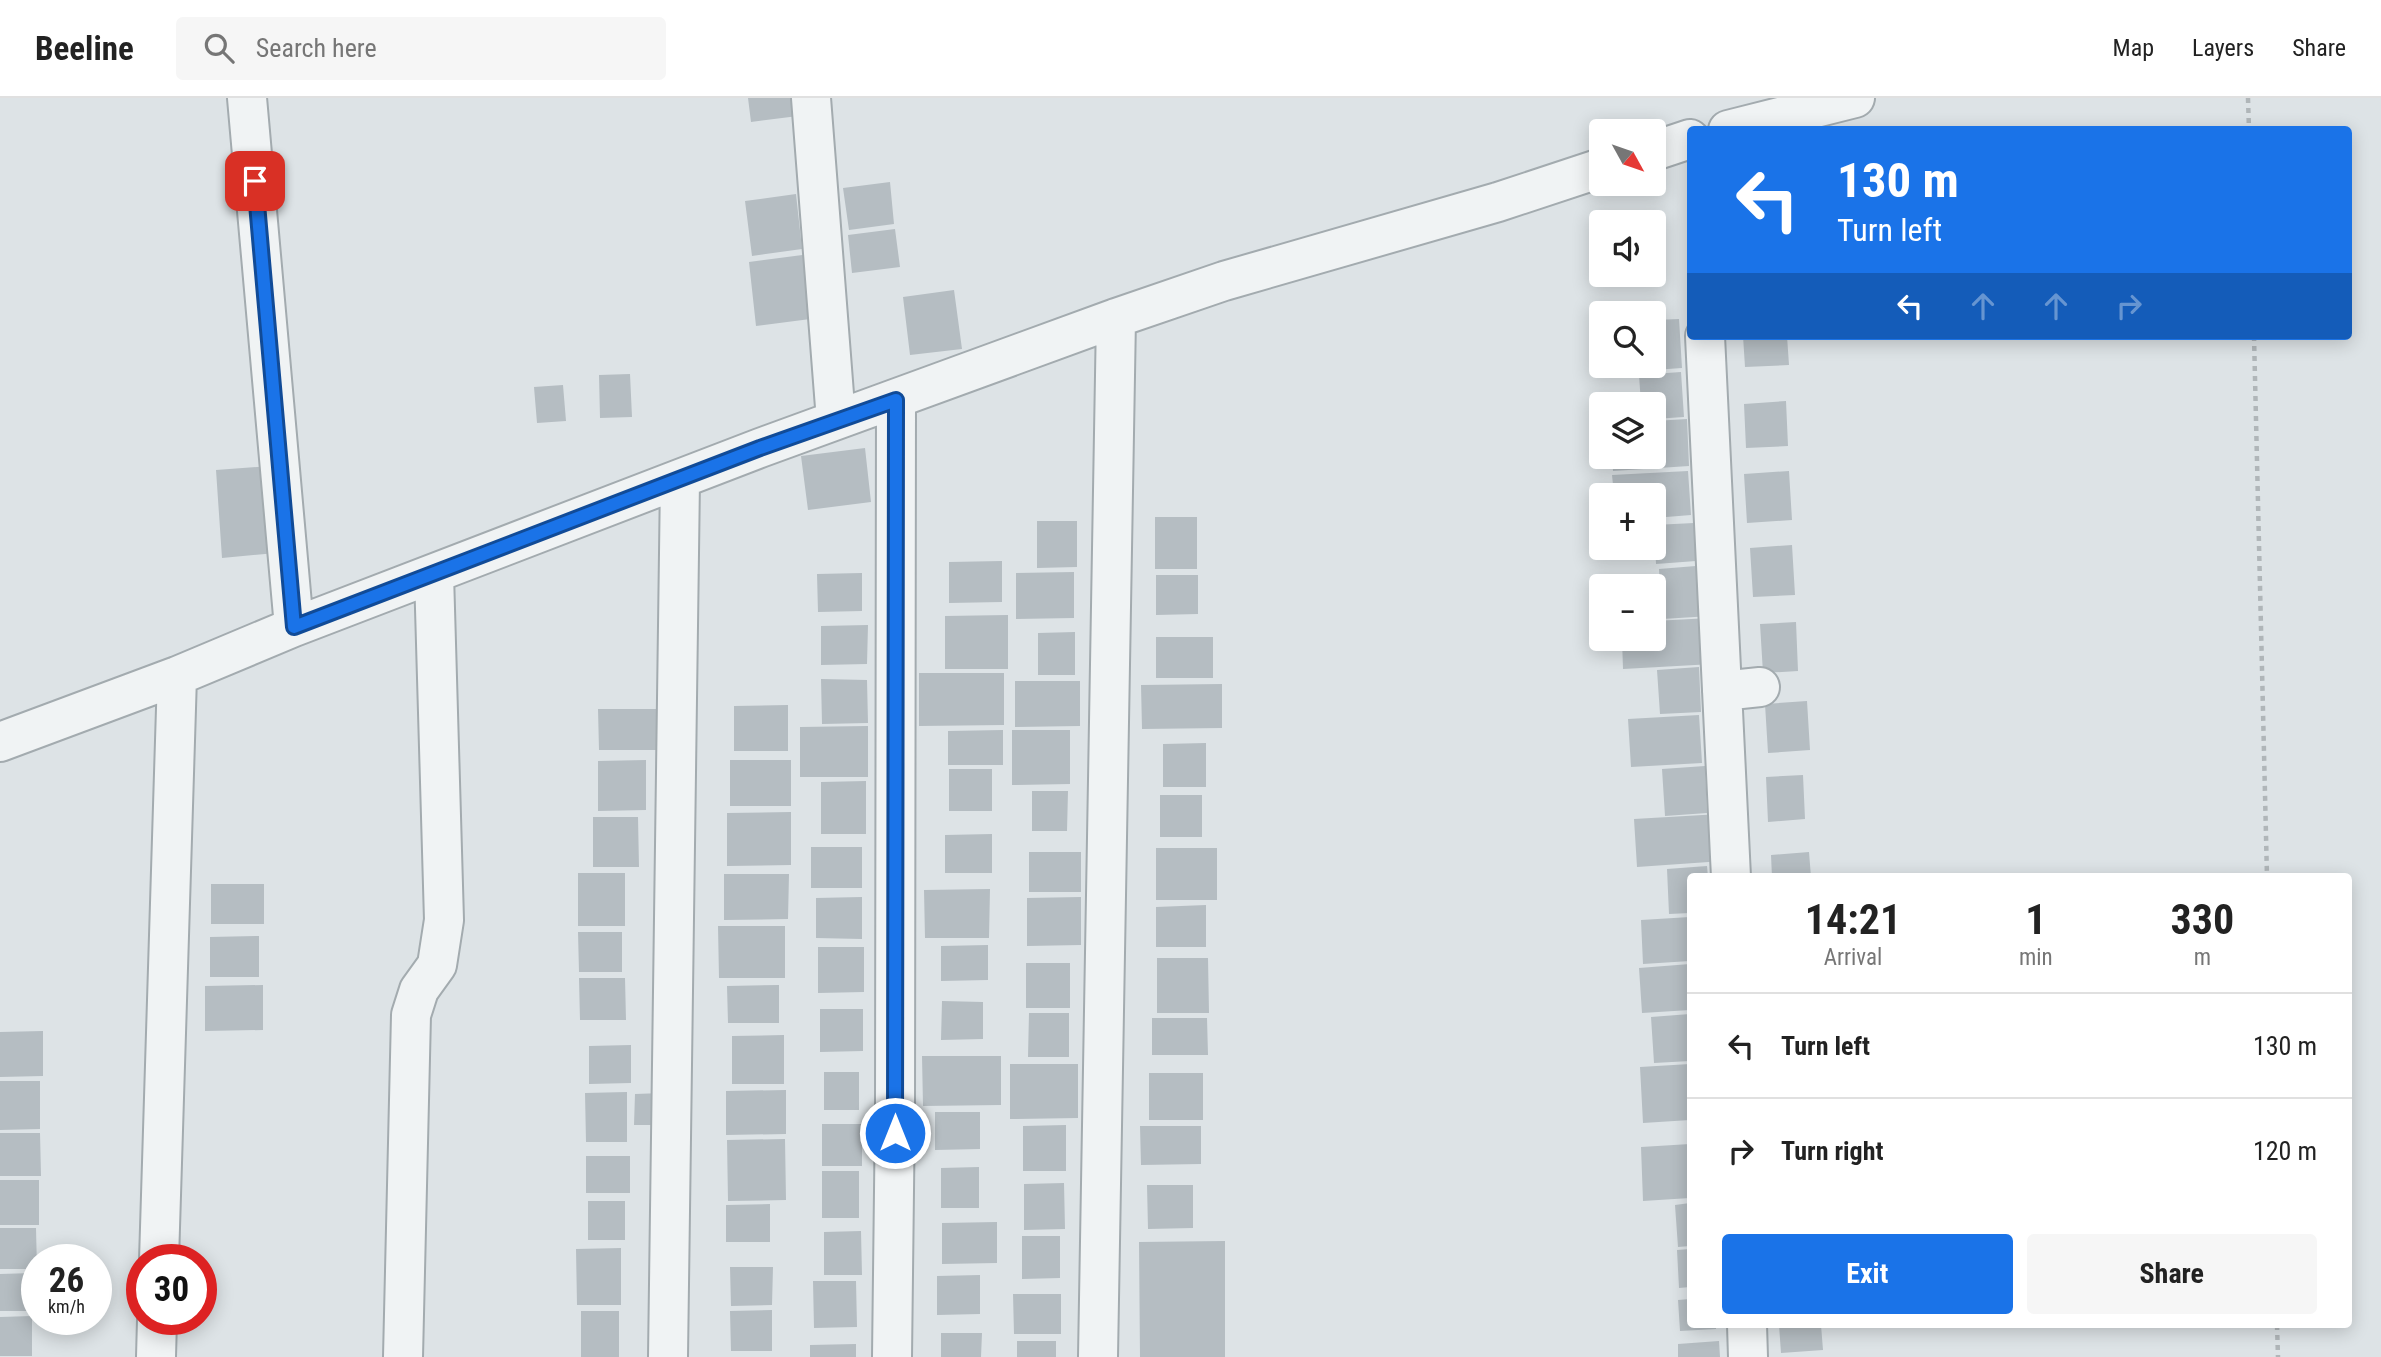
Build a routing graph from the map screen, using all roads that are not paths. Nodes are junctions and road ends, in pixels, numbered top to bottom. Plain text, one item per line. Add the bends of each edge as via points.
1 (247, 98) edge
2 (811, 98) edge
3 (1855, 98) edge
4 (1744, 126) edge
5 (1687, 140) edge
6 (1666, 147) edge
7 (1589, 172) edge
8 (1116, 318) junction
9 (1705, 340) edge
10 (896, 400) junction
11 (836, 420) junction
12 (681, 480) junction
13 (435, 574) junction
14 (294, 627) junction
15 (177, 676) junction
16 (1760, 687) dead end
17 (1722, 691) junction
18 (0, 742) edge
19 (1731, 873) edge
20 (159, 1244) edge
21 (1747, 1328) edge
22 (157, 1335) edge
23 (156, 1357) edge
24 (402, 1357) edge
25 (668, 1357) edge
26 (892, 1357) edge
27 (1098, 1357) edge
28 (1748, 1357) edge

1 - 14 street
2 - 11 street
3 - 4 street
5 - 6 street
7 - 8 street
8 - 10 street
8 - 27 street
9 - 17 street
10 - 11 street
10 - 26 street
11 - 12 street
12 - 13 street
12 - 25 street
13 - 14 street
13 - 24 street via 444,920 437,965 419,990 411,1015
14 - 15 street
15 - 18 street
15 - 20 street
16 - 17 street
17 - 19 street
21 - 28 street
22 - 23 street

